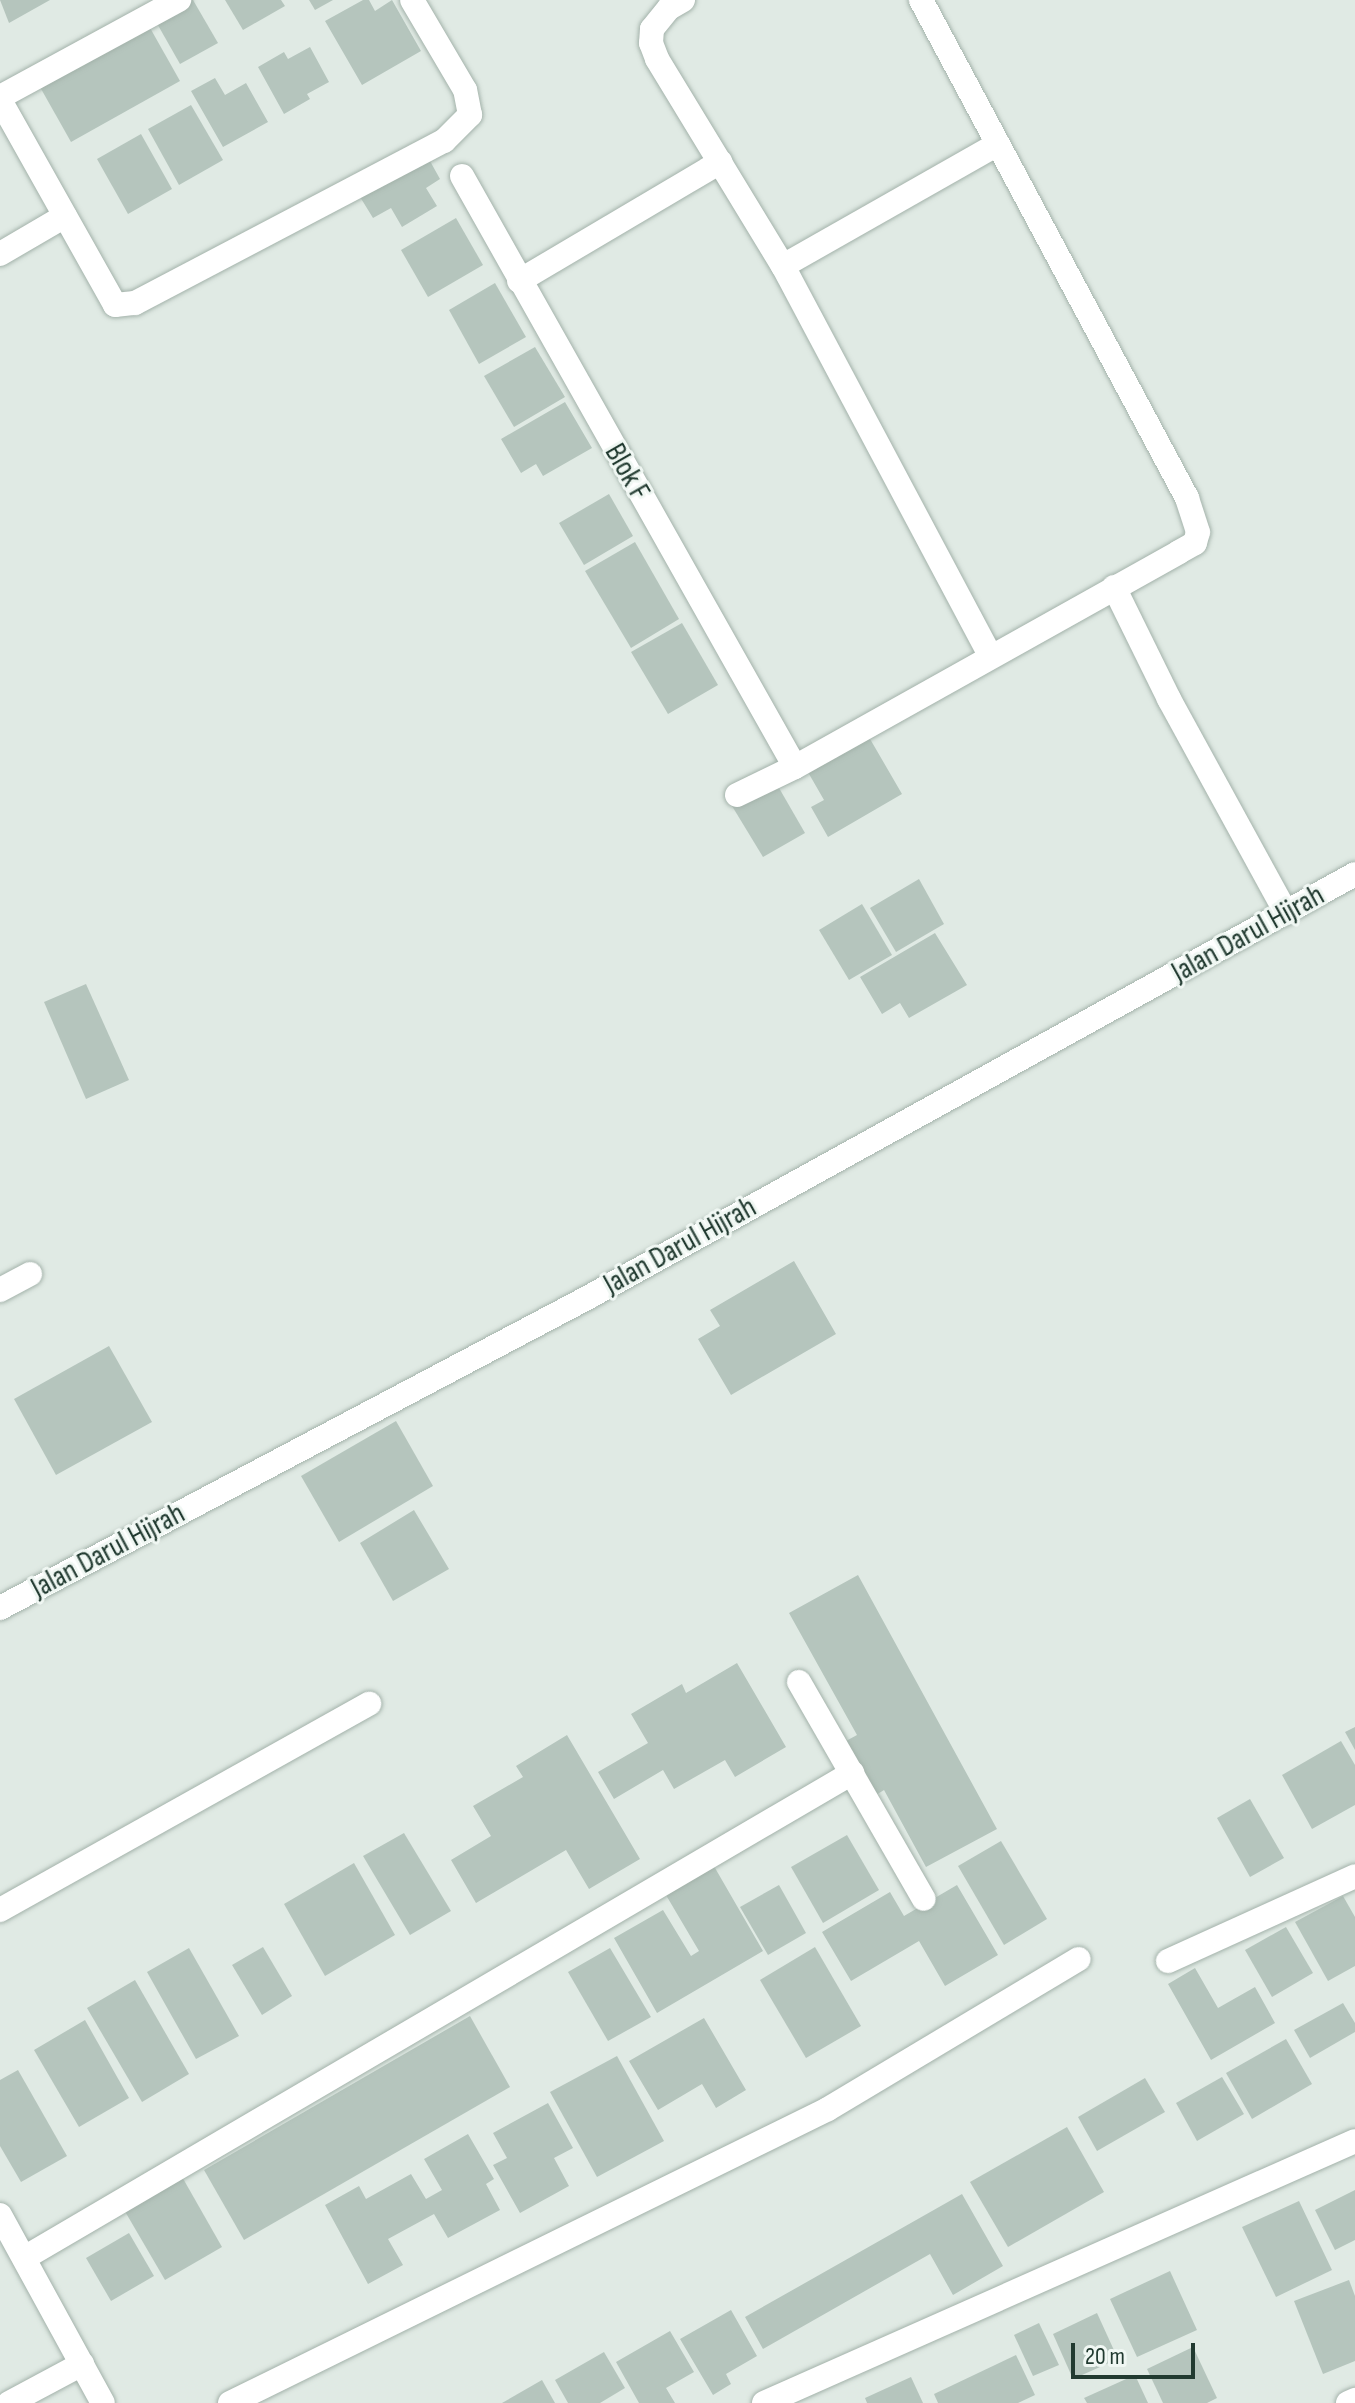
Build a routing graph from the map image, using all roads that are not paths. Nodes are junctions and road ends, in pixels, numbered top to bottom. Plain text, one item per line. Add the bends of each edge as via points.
1 (179, 0) edge
2 (412, 0) edge
3 (683, 0) edge
4 (921, 0) edge
5 (0, 98) edge
6 (998, 144) junction
7 (720, 162) junction
8 (462, 176) dead end
9 (65, 216) junction
10 (0, 254) edge
11 (783, 266) junction
12 (519, 281) junction
13 (1114, 587) junction
14 (990, 655) junction
15 (795, 767) junction
16 (737, 795) dead end
17 (1355, 874) edge
18 (1286, 913) junction
19 (30, 1274) dead end
20 (0, 1290) edge
21 (0, 1608) edge
22 (799, 1682) dead end
23 (369, 1704) dead end
24 (852, 1773) junction
25 (1355, 1876) edge
26 (924, 1899) dead end
27 (0, 1910) edge
28 (1079, 1959) dead end
29 (1168, 1961) dead end
30 (1355, 2141) edge
31 (0, 2215) edge
32 (24, 2258) junction
33 (82, 2364) junction
34 (1355, 2400) edge
35 (9, 2403) edge
36 (103, 2403) edge
37 (230, 2403) edge
38 (764, 2403) edge
39 (1348, 2403) edge

1 - 5 street
2 - 9 street via 470,102 470,115 444,141 126,305 115,305
3 - 7 street via 655,22 651,43
4 - 6 street
5 - 9 street
6 - 11 street
6 - 13 street via 1196,522 1195,543
7 - 11 street
7 - 12 street
8 - 12 street, Blok F
9 - 10 street
11 - 14 street
12 - 15 street, Blok F
13 - 14 street
13 - 18 street
14 - 15 street
15 - 16 street
17 - 18 street, Jalan Darul Hijrah
18 - 21 street, Jalan Darul Hijrah via 587,1298
19 - 20 street
22 - 24 street
23 - 27 street
24 - 26 street
24 - 32 street
25 - 29 street
28 - 37 street via 828,2109
30 - 38 street
31 - 32 street
32 - 33 street
33 - 35 street
33 - 36 street
34 - 39 street

